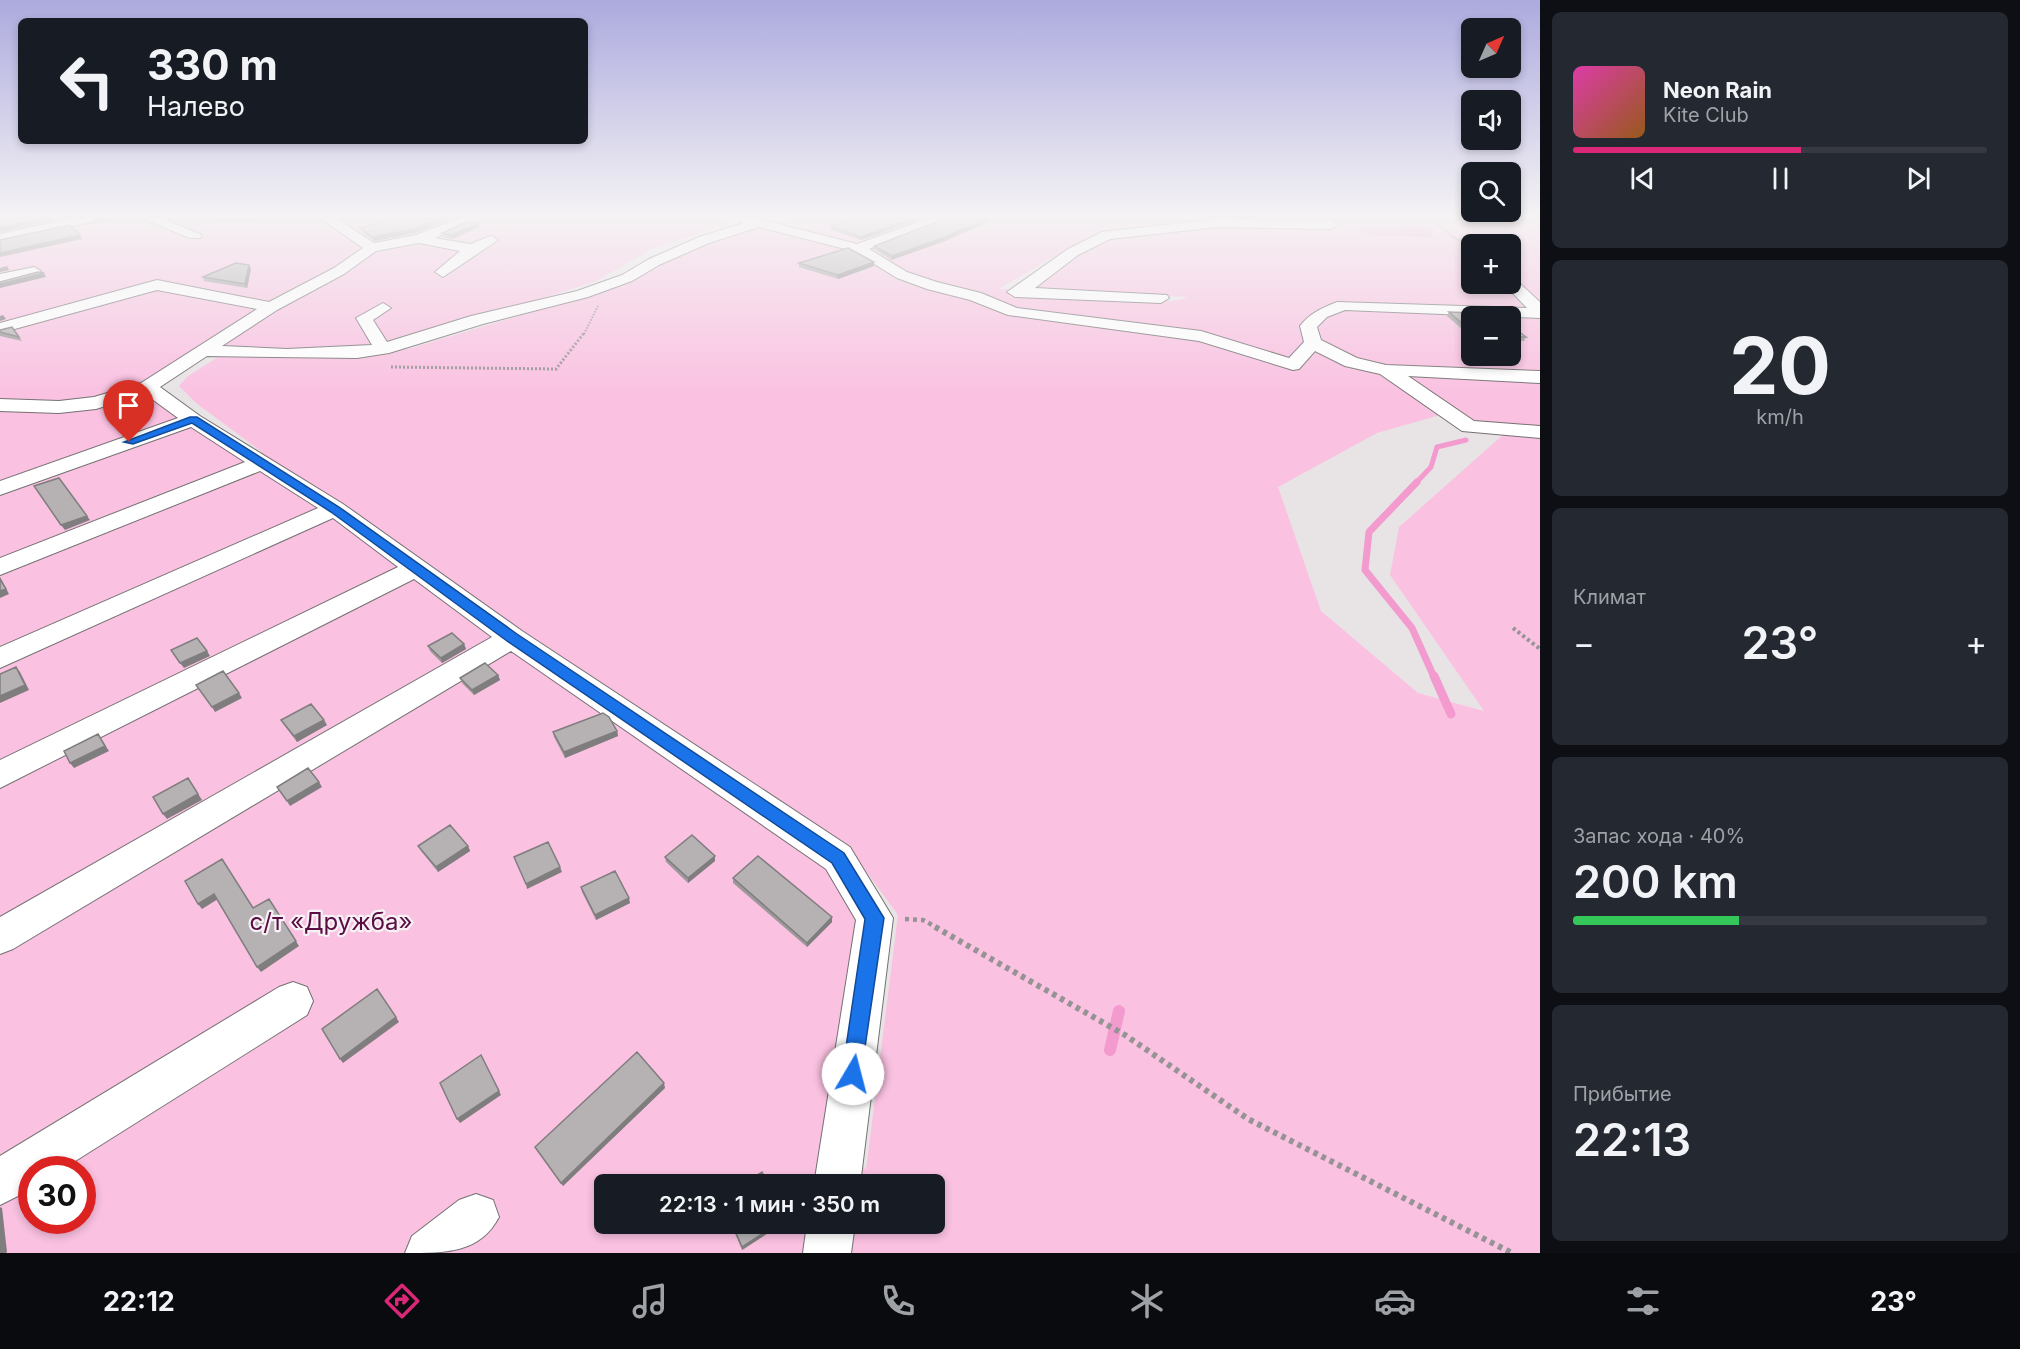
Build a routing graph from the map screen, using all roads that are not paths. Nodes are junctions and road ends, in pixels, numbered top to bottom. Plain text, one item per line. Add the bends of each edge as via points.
1 (330, 276) edge
2 (630, 276) edge
3 (906, 276) edge
4 (1040, 276) edge
5 (1021, 291) junction
6 (1521, 293) edge
7 (975, 296) junction
8 (1161, 298) dead end
9 (271, 307) junction
10 (383, 308) dead end
11 (1540, 312) edge
12 (0, 328) edge
13 (1313, 343) junction
14 (383, 349) junction
15 (204, 351) junction
16 (1386, 370) junction
17 (1540, 377) edge
18 (148, 387) junction
19 (0, 405) edge
20 (193, 420) junction
21 (1540, 432) edge
22 (261, 463) junction
23 (0, 488) edge
24 (335, 509) junction
25 (0, 567) edge
26 (417, 567) junction
27 (512, 638) junction
28 (0, 658) edge
29 (0, 774) edge
30 (0, 937) edge
31 (293, 1001) dead end
32 (839, 1174) edge
33 (0, 1182) edge
34 (476, 1217) dead end
35 (830, 1234) edge
36 (429, 1253) edge
37 (827, 1253) edge

1 - 9 street
2 - 14 street via 582,294
3 - 7 street
4 - 5 street
5 - 7 street
5 - 8 street
6 - 11 street
7 - 13 street via 1014,312 1201,336 1293,365
9 - 12 street via 157,285
9 - 15 street
10 - 14 street via 364,318
11 - 13 street via 1343,305 1321,314 1308,326
13 - 16 street via 1351,362
14 - 15 street via 287,354
15 - 18 street
16 - 17 street
16 - 21 street via 1469,427
18 - 19 street via 96,403 59,407
18 - 20 street
20 - 22 street
20 - 23 street
22 - 24 street
22 - 25 street
24 - 26 street
24 - 28 street
26 - 27 street
26 - 29 street
27 - 30 street
27 - 32 street via 838,858 875,918
31 - 33 street
34 - 36 street
35 - 37 street

